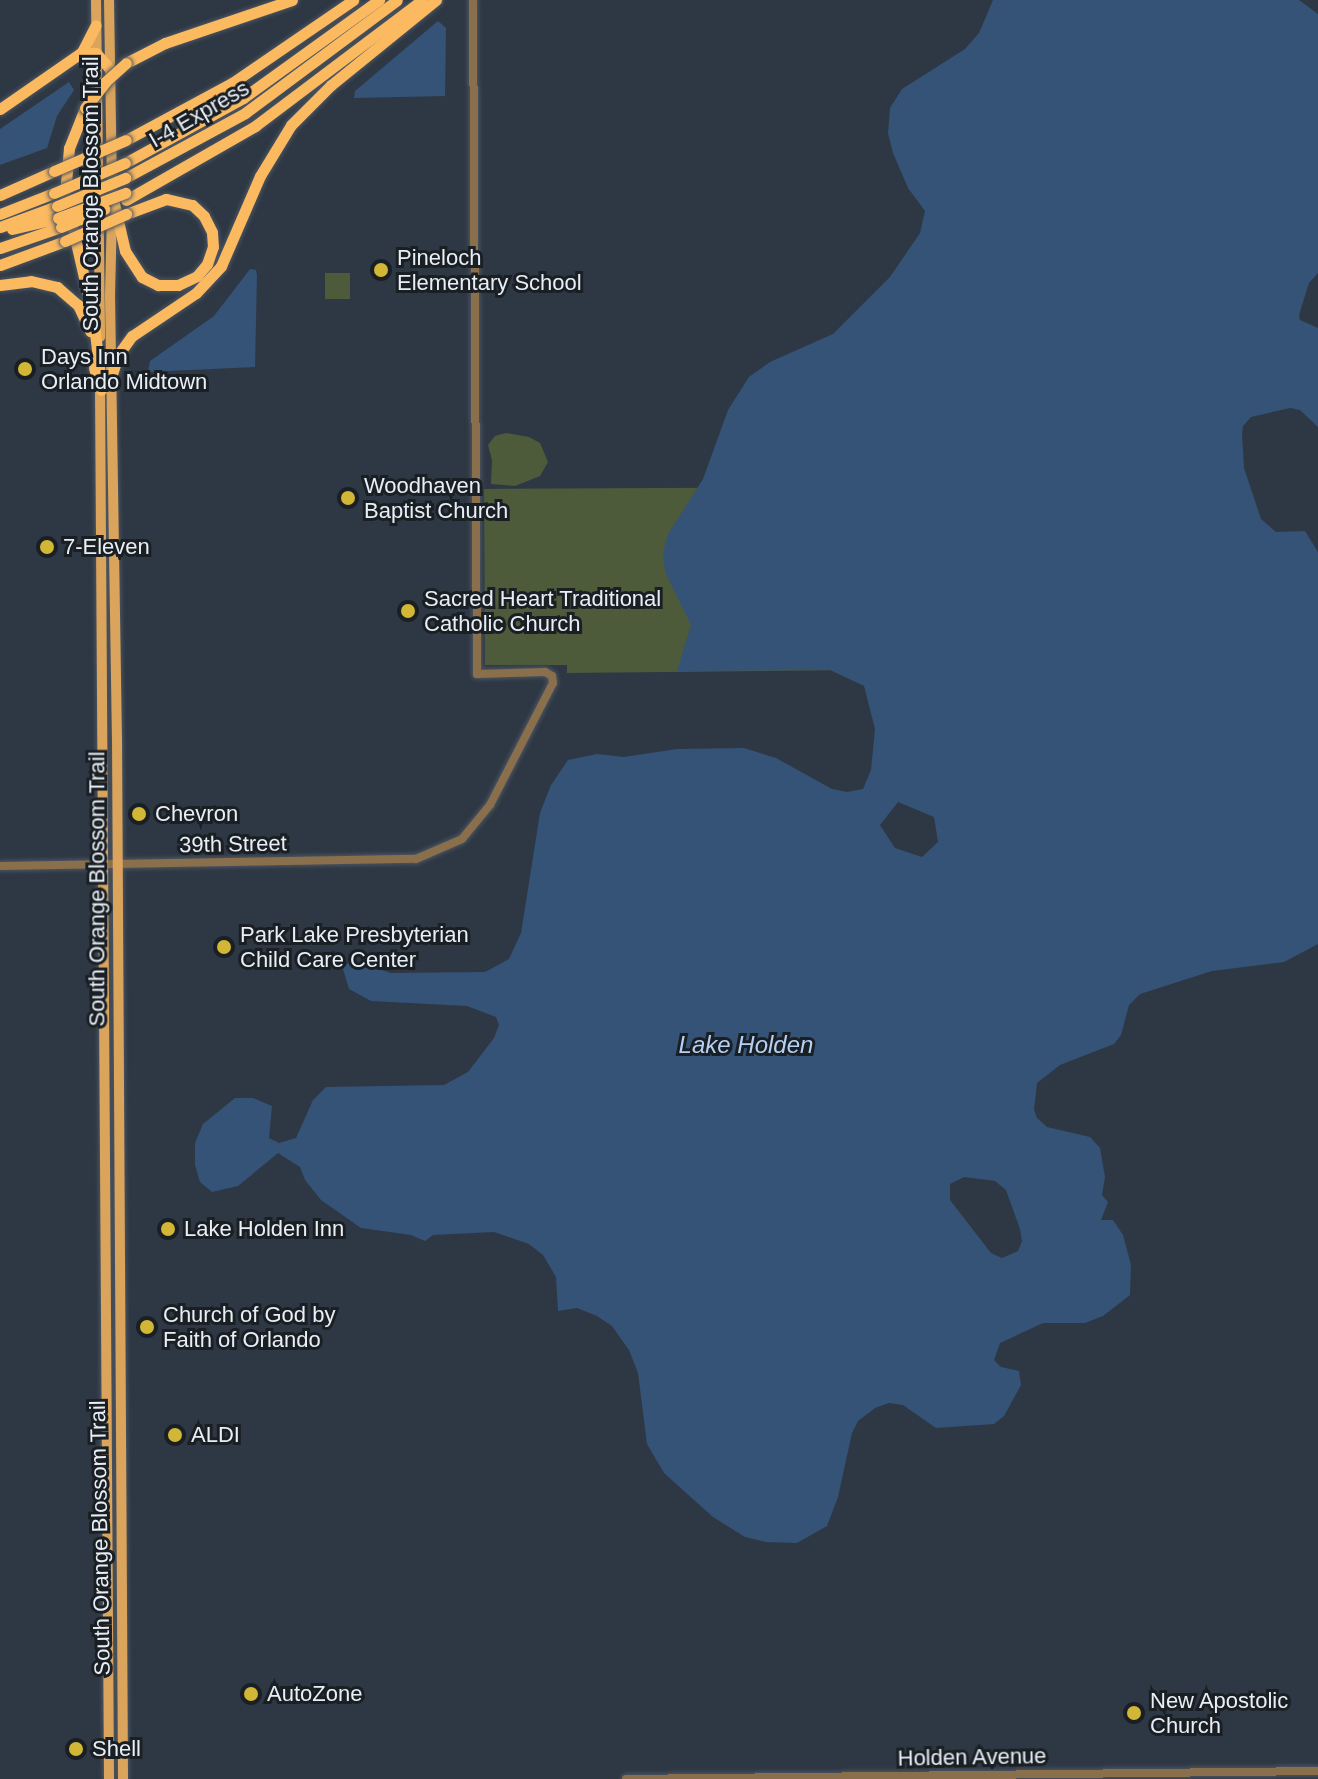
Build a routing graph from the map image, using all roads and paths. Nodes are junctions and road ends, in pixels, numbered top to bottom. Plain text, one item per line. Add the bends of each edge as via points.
1 (96, 0) edge
2 (109, 0) edge
3 (292, 0) edge
4 (353, 0) edge
5 (379, 0) edge
6 (397, 0) edge
7 (422, 0) edge
8 (436, 0) edge
9 (473, 0) edge
10 (96, 18) junction
11 (111, 32) junction
12 (82, 52) junction
13 (96, 53) junction
14 (111, 70) junction
15 (0, 109) edge
16 (0, 192) edge
17 (112, 195) junction
18 (0, 214) edge
19 (59, 217) junction
20 (0, 229) edge
21 (0, 248) edge
22 (0, 265) edge
23 (0, 285) edge
24 (106, 374) junction
25 (101, 390) junction
26 (101, 404) junction
27 (101, 496) junction
28 (113, 496) junction
29 (115, 572) junction
30 (117, 864) junction
31 (105, 865) junction
32 (0, 866) edge
33 (105, 1049) junction
34 (117, 1067) junction
35 (106, 1386) junction
36 (119, 1408) junction
37 (107, 1417) junction
38 (119, 1454) junction
39 (1318, 1771) edge
40 (109, 1779) edge
41 (123, 1779) edge
42 (626, 1779) edge

1 - 10 main road, South Orange Blossom Trail
2 - 11 main road, South Orange Blossom Trail
3 - 24 highway, bridge via 165,43 126,63 85,108 69,148 65,195
4 - 16 highway, bridge via 232,83 126,140
5 - 18 highway, I-4 Express, bridge via 243,98 125,163
6 - 19 highway, I-4 Express, bridge via 245,113
7 - 19 highway, bridge via 306,90 187,166 126,197
8 - 24 highway via 331,85 291,125 269,157 221,266 196,293 132,336
9 - 30 street, 39th Street via 477,674 549,674 553,683 490,805 447,849 416,859
10 - 11 main road
10 - 12 highway
10 - 13 main road, South Orange Blossom Trail
11 - 14 main road, South Orange Blossom Trail
12 - 13 highway
12 - 15 highway
13 - 14 highway
13 - 24 main road, South Orange Blossom Trail
14 - 17 main road, South Orange Blossom Trail
17 - 22 highway, bridge via 123,247 142,277 175,286 194,278 207,264 213,245 204,216 192,205 166,199 126,214 65,241
17 - 24 main road, South Orange Blossom Trail
19 - 20 highway, I-4 Express
19 - 21 highway
23 - 25 highway via 44,282 74,300 90,329
24 - 25 main road, South Orange Blossom Trail
24 - 28 main road, South Orange Blossom Trail
25 - 26 main road, South Orange Blossom Trail
26 - 27 main road, South Orange Blossom Trail
26 - 28 main road via 106,481
27 - 29 main road
27 - 31 main road, South Orange Blossom Trail
28 - 29 main road, South Orange Blossom Trail
29 - 30 main road, South Orange Blossom Trail
30 - 31 street, 39th Street
30 - 34 main road, South Orange Blossom Trail
31 - 32 street, 39th Street
31 - 33 main road, South Orange Blossom Trail
33 - 34 main road
33 - 35 main road, South Orange Blossom Trail
34 - 36 main road, South Orange Blossom Trail
35 - 36 main road
35 - 37 main road, South Orange Blossom Trail
36 - 38 main road, South Orange Blossom Trail
37 - 38 main road
37 - 40 main road, South Orange Blossom Trail
38 - 41 main road, South Orange Blossom Trail
39 - 42 street, Holden Avenue

